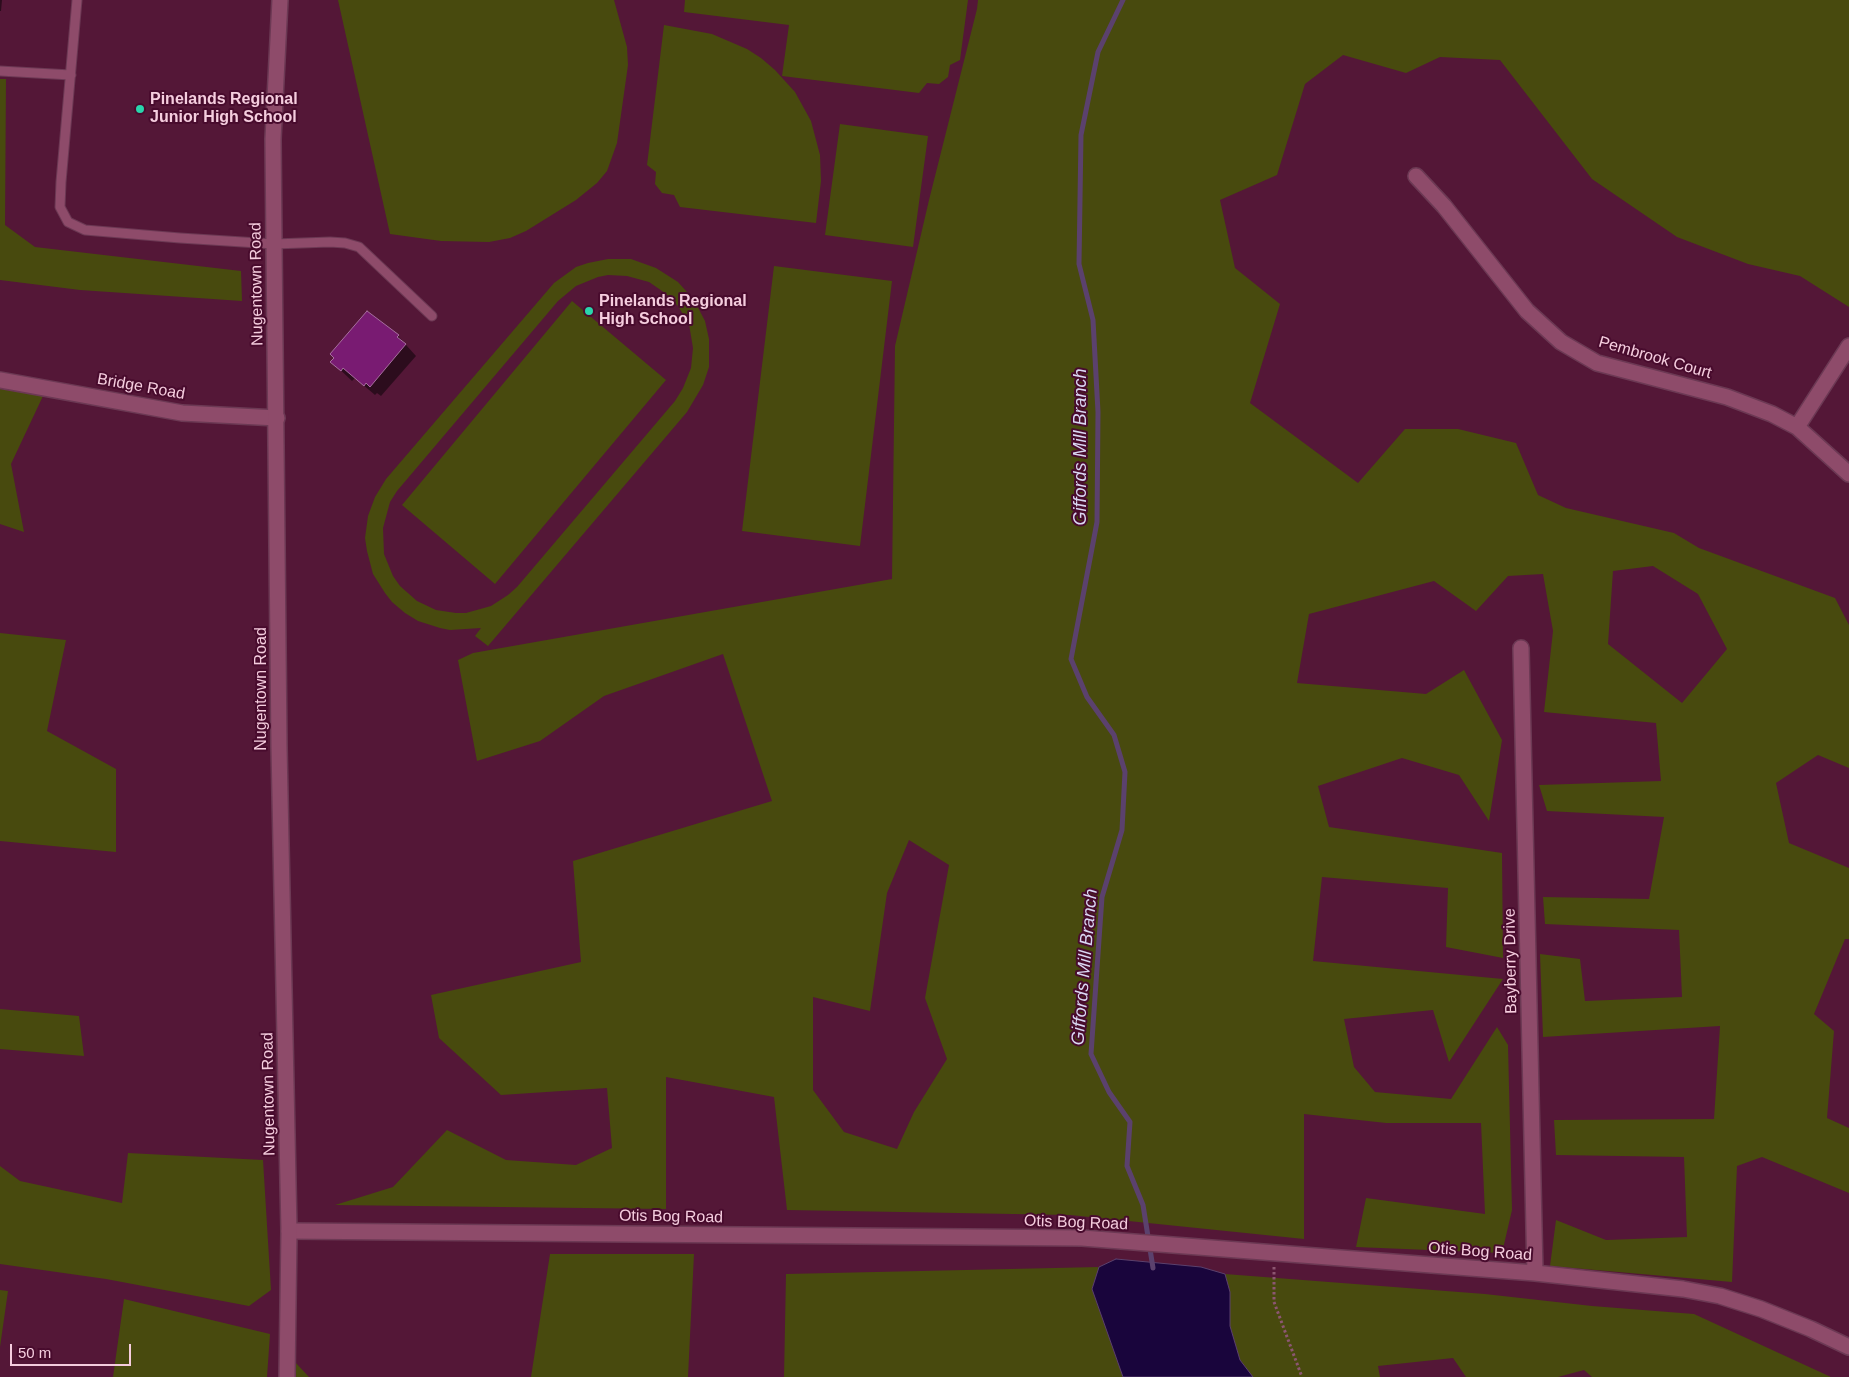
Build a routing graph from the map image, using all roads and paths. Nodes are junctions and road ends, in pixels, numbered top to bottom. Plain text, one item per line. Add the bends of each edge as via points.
1 (78, 0) edge
2 (280, 0) edge
3 (0, 71) edge
4 (71, 75) junction
5 (1416, 176) dead end
6 (274, 244) junction
7 (432, 316) dead end
8 (1849, 346) edge
9 (0, 380) edge
10 (277, 418) junction
11 (1797, 427) junction
12 (1849, 474) edge
13 (1521, 648) dead end
14 (289, 1231) junction
15 (1274, 1253) junction
16 (1534, 1273) junction
17 (1849, 1347) edge
18 (287, 1377) edge
19 (1302, 1377) edge

1 - 4 lane
2 - 6 street, Nugentown Road via 274,139
3 - 4 lane
4 - 6 lane via 60,206 68,222 85,230
5 - 11 street, Pembrook Court via 1528,311 1561,342 1597,363 1727,397
6 - 7 lane via 330,242 359,247
6 - 10 street, Nugentown Road
8 - 11 street
9 - 10 street, Bridge Road via 182,413
10 - 14 street, Nugentown Road
11 - 12 street, Pembrook Court
13 - 16 street, Bayberry Drive
14 - 15 street, Otis Bog Road via 1082,1238
14 - 18 street, Nugentown Road
15 - 16 street, Otis Bog Road
15 - 19 path via 1274,1302
16 - 17 street, Otis Bog Road via 1720,1296 1761,1309

